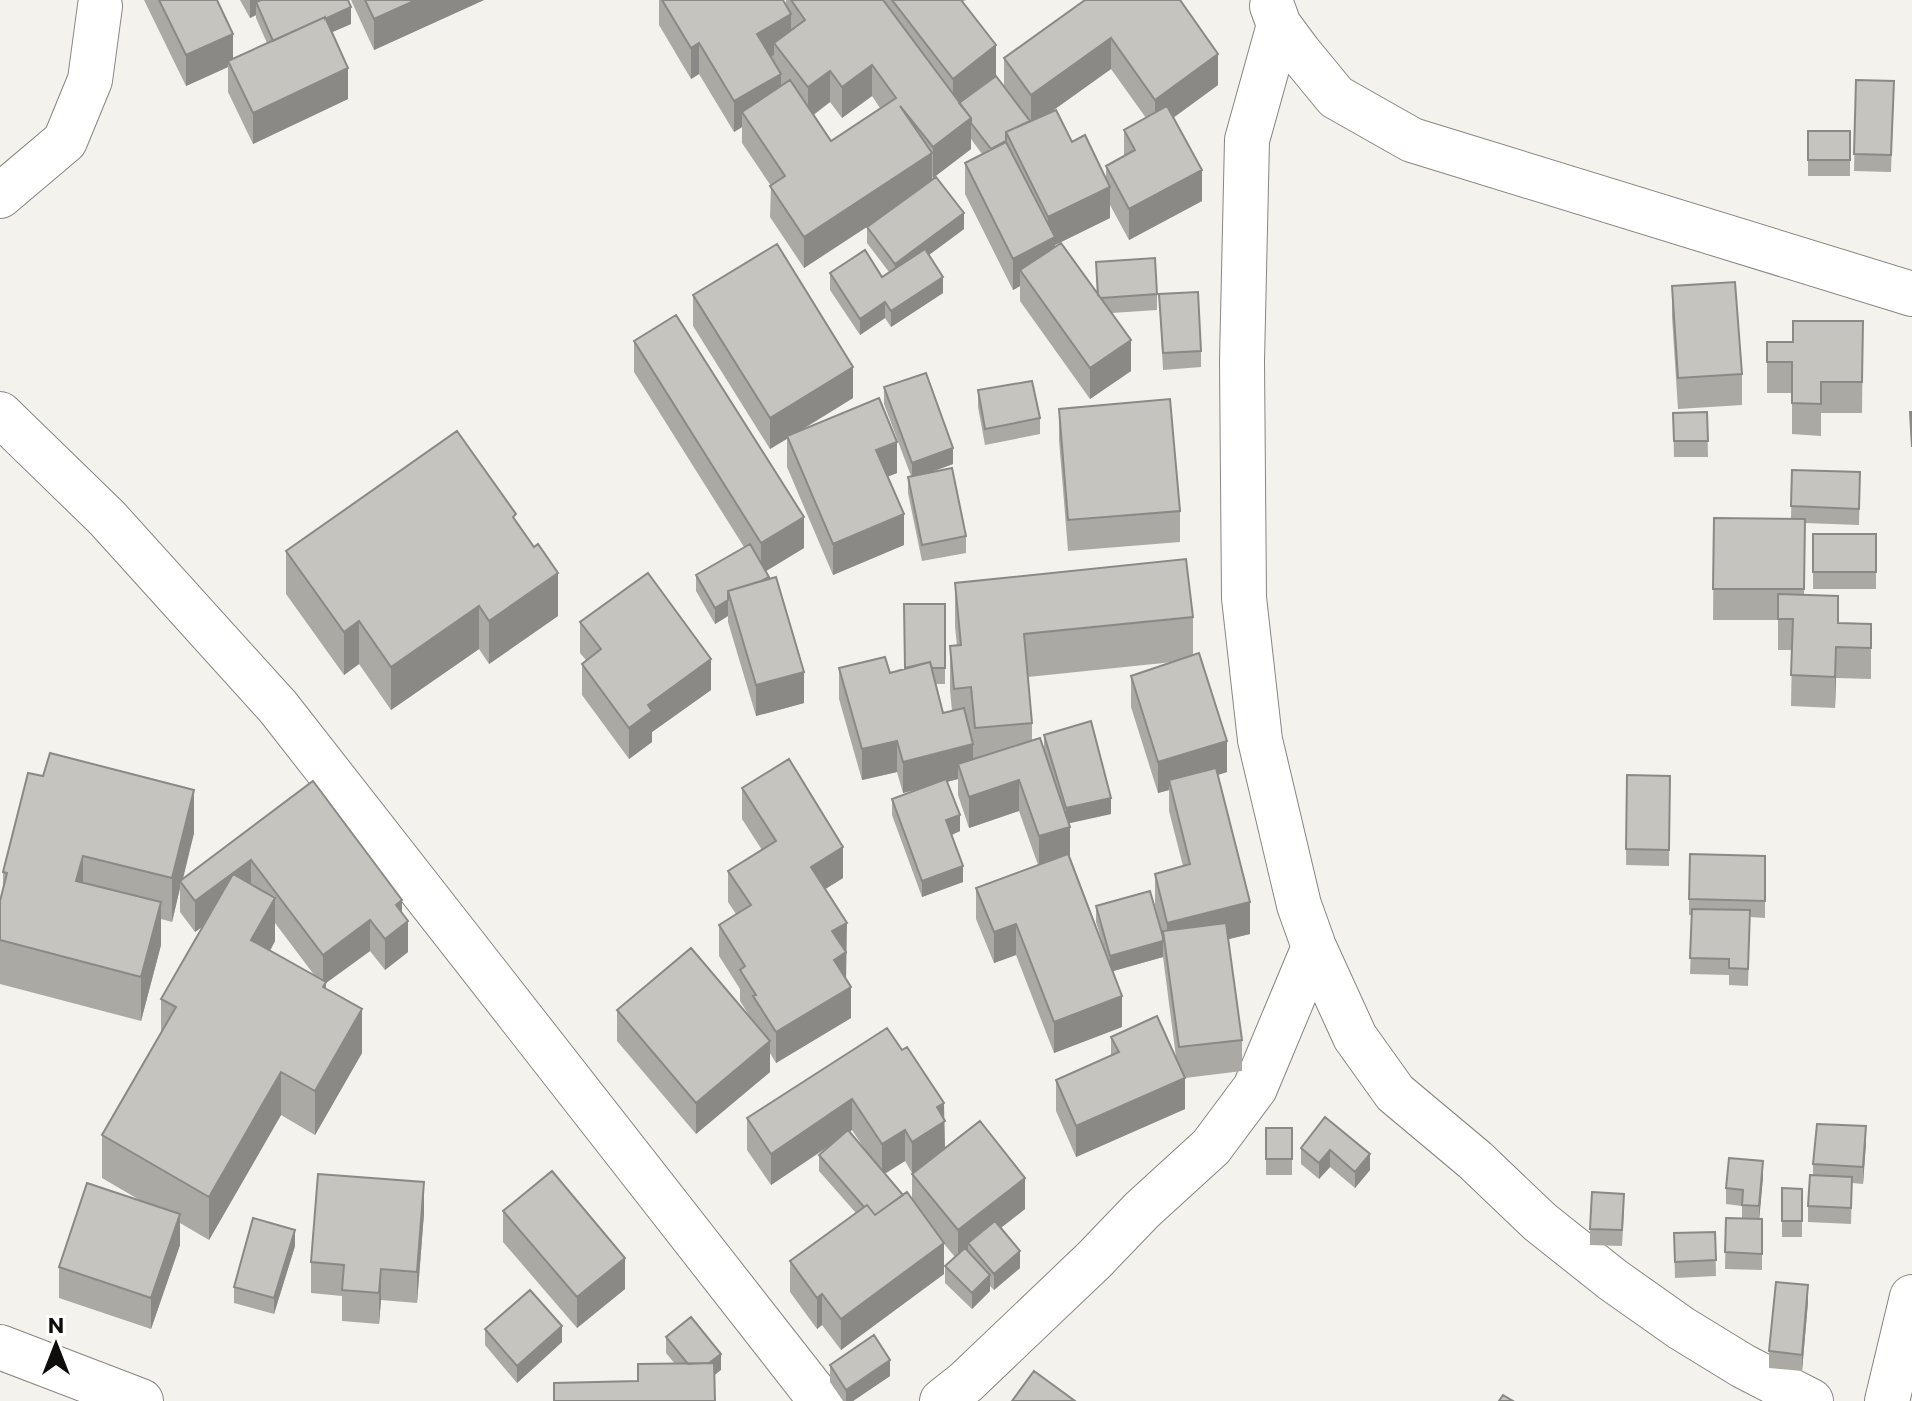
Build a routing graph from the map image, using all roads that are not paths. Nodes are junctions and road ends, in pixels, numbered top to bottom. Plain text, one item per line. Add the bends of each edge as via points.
1 (100, 6) dead end
2 (1275, 12) edge
3 (0, 196) edge
4 (1912, 294) edge
5 (0, 414) edge
6 (1314, 947) junction
7 (1912, 1297) edge
8 (0, 1347) edge
9 (141, 1401) edge
10 (821, 1401) edge
11 (942, 1401) edge
12 (1811, 1401) edge
13 (1887, 1401) edge

1 - 3 street via 90,80 65,141
2 - 4 street via 1336,97 1412,140
2 - 6 street via 1247,140 1244,598 1260,740
5 - 10 street via 107,518 278,707
6 - 11 street via 1255,1088 1211,1147
6 - 12 street via 1355,1037 1395,1093 1613,1280 1693,1336
7 - 13 street
8 - 9 street

